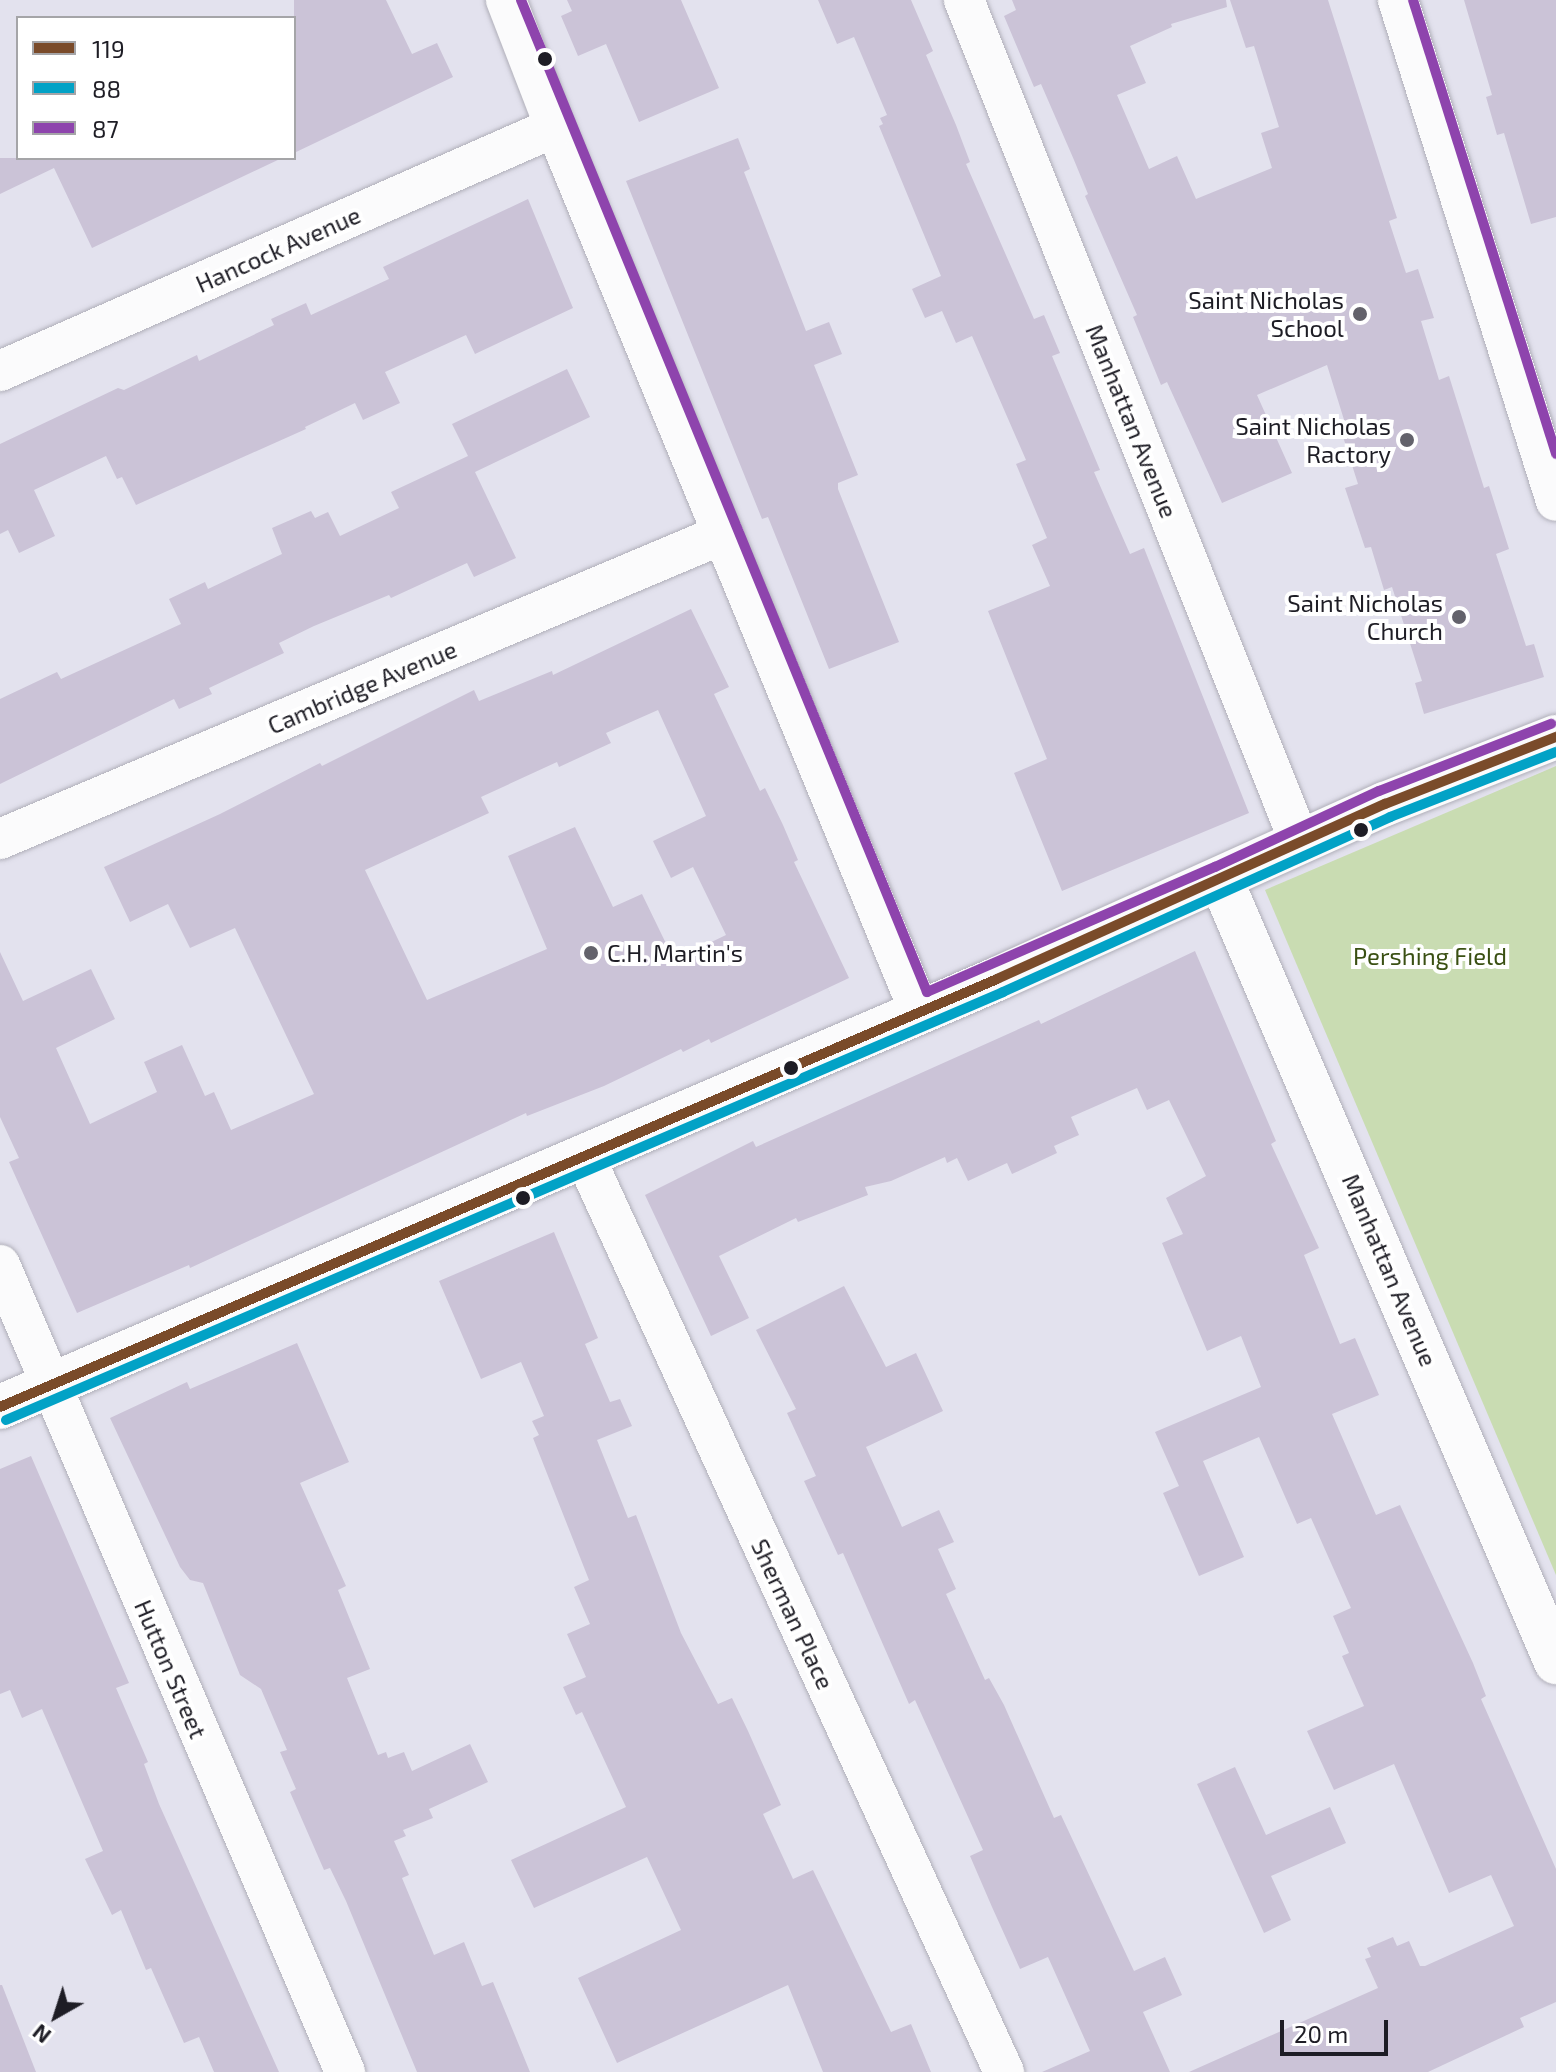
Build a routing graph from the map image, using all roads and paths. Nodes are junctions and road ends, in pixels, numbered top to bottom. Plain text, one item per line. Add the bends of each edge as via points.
1 (506, 0) edge
2 (964, 0) edge
3 (1398, 0) edge
4 (555, 127) junction
5 (0, 371) edge
6 (1556, 501) edge
7 (723, 534) junction
8 (1556, 737) edge
9 (0, 839) edge
10 (1300, 843) junction
11 (1221, 880) junction
12 (919, 1010) junction
13 (584, 1155) junction
14 (0, 1265) edge
15 (49, 1385) junction
16 (0, 1407) edge
17 (1556, 1662) edge
18 (345, 2072) edge
19 (1004, 2072) edge

1 - 4 street
2 - 10 street, Manhattan Avenue
3 - 6 street
4 - 5 street, Hancock Avenue
4 - 7 street
7 - 9 street, Cambridge Avenue
7 - 12 street
8 - 10 main road
10 - 11 main road
11 - 12 main road
11 - 17 main road, Manhattan Avenue
12 - 13 main road
13 - 15 main road
13 - 19 street, Sherman Place
14 - 15 street, Hutton Street
15 - 16 main road
15 - 18 street, Hutton Street

